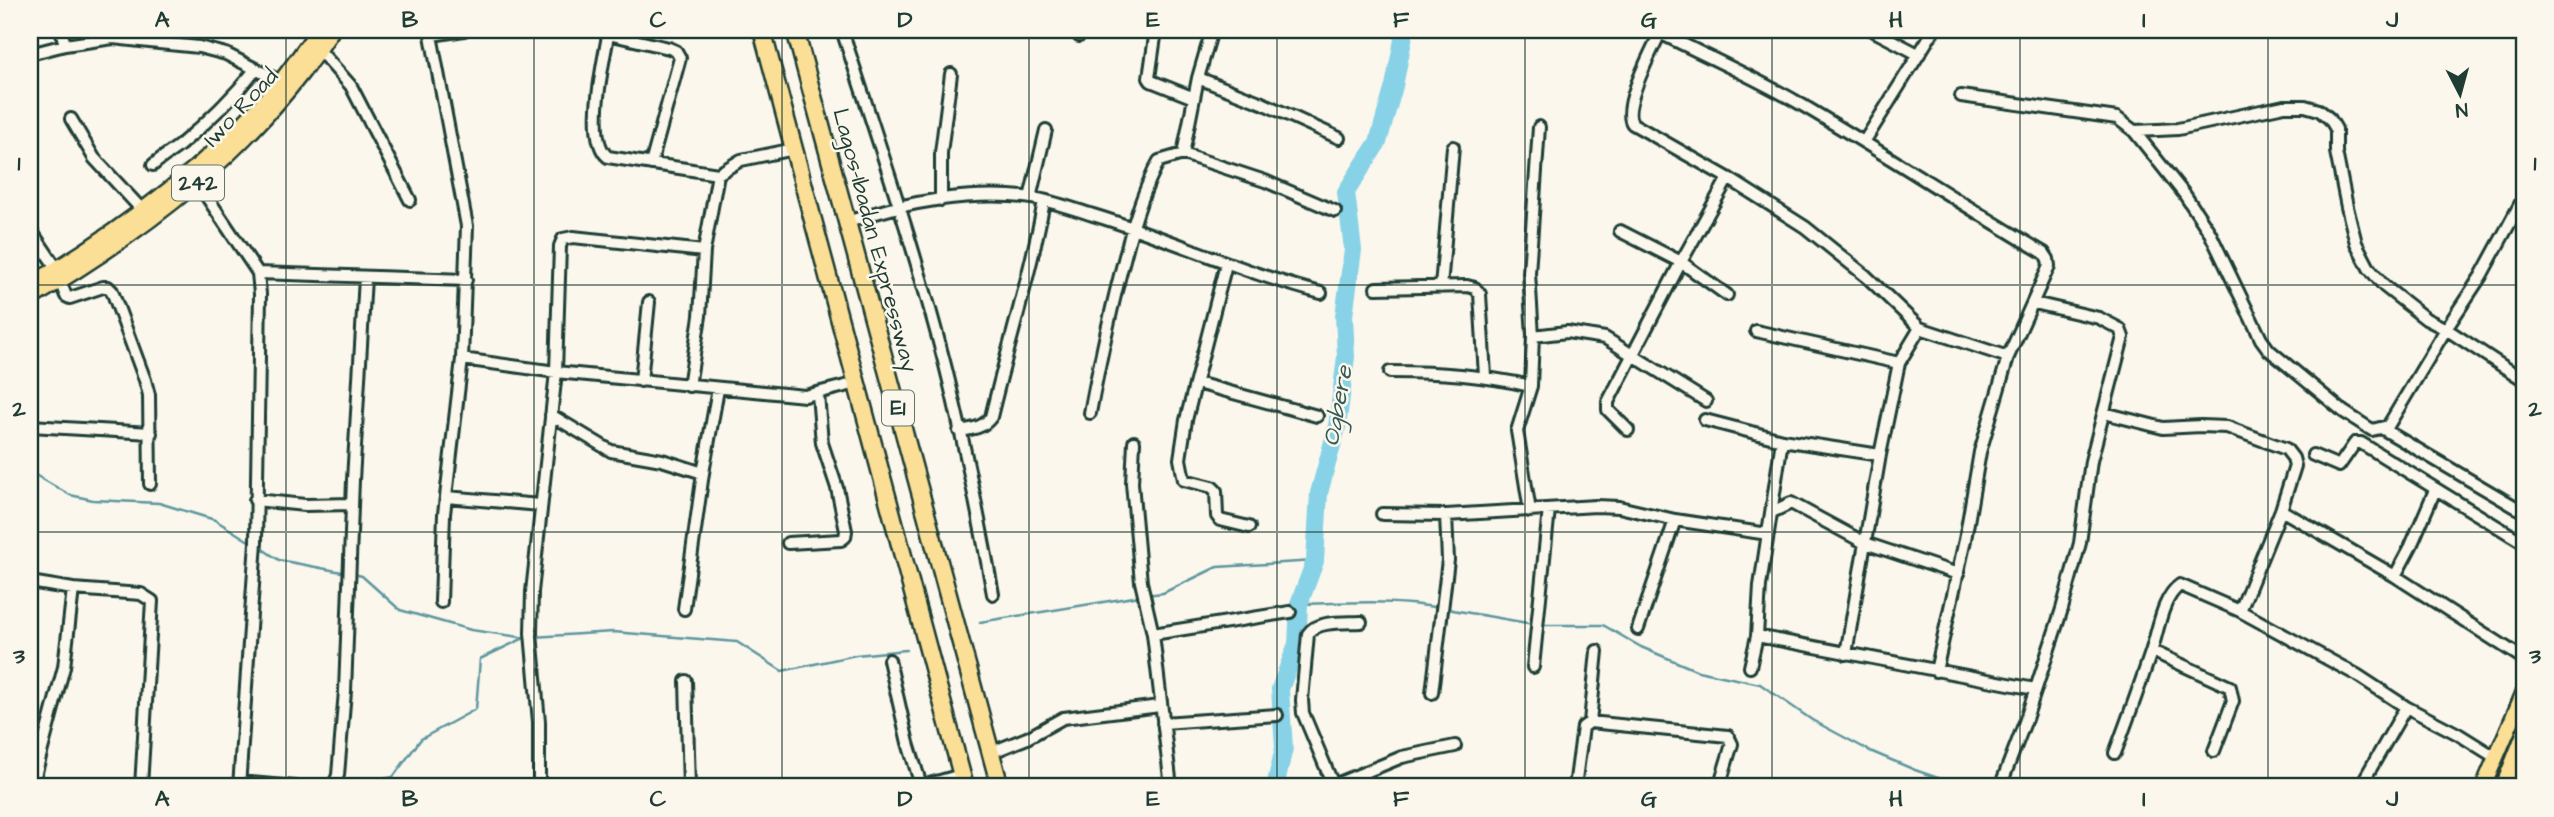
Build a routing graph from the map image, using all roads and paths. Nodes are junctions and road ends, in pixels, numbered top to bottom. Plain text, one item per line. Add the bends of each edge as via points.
1 (61, 30) edge
2 (319, 30) edge
3 (332, 30) edge
4 (464, 30) edge
5 (762, 30) edge
6 (795, 30) edge
7 (842, 30) edge
8 (1156, 30) edge
9 (1212, 30) edge
10 (1872, 30) edge
11 (1934, 30) edge
12 (1657, 31) edge
13 (431, 32) edge
14 (609, 32) edge
15 (65, 45) junction
16 (319, 50) junction
17 (30, 54) edge
18 (1918, 54) junction
19 (256, 69) junction
20 (951, 74) dead end
21 (1198, 78) junction
22 (281, 82) junction
23 (1961, 96) dead end
24 (1194, 98) junction
25 (71, 119) dead end
26 (1539, 127) dead end
27 (1046, 130) dead end
28 (2134, 131) junction
29 (1339, 138) dead end
30 (1864, 142) junction
31 (1453, 147) dead end
32 (793, 149) junction
33 (1183, 154) junction
34 (651, 164) junction
35 (153, 165) dead end
36 (718, 174) junction
37 (197, 175) junction
38 (1728, 178) junction
39 (2524, 197) edge
40 (1030, 198) junction
41 (410, 200) dead end
42 (941, 200) junction
43 (1044, 201) junction
44 (899, 205) junction
45 (143, 211) junction
46 (1335, 211) dead end
47 (848, 222) junction
48 (1133, 227) junction
49 (30, 229) edge
50 (1620, 231) dead end
51 (704, 251) junction
52 (1681, 262) junction
53 (1226, 264) junction
54 (258, 273) junction
55 (59, 275) junction
56 (366, 278) junction
57 (466, 279) junction
58 (30, 285) edge
59 (1441, 287) junction
60 (1376, 288) dead end
61 (1321, 293) dead end
62 (1727, 295) dead end
63 (30, 299) edge
64 (649, 302) dead end
65 (2034, 303) junction
66 (1920, 328) junction
67 (2446, 329) junction
68 (1756, 331) dead end
69 (1533, 336) junction
70 (1633, 356) junction
71 (2008, 357) junction
72 (461, 359) junction
73 (1899, 363) junction
74 (556, 372) junction
75 (1390, 372) dead end
76 (1485, 376) junction
77 (2524, 380) edge
78 (641, 381) junction
79 (857, 383) junction
80 (1197, 383) junction
81 (689, 386) junction
82 (1531, 386) junction
83 (718, 389) junction
84 (818, 394) junction
85 (1706, 401) dead end
86 (2105, 412) junction
87 (1090, 413) dead end
88 (551, 415) junction
89 (1317, 416) dead end
90 (1705, 420) dead end
91 (30, 426) edge
92 (2383, 429) junction
93 (1628, 430) dead end
94 (959, 431) junction
95 (151, 433) junction
96 (1782, 440) junction
97 (1134, 442) dead end
98 (1880, 454) junction
99 (2313, 455) dead end
100 (703, 473) junction
101 (150, 484) dead end
102 (2435, 489) junction
103 (446, 497) junction
104 (255, 500) junction
105 (352, 504) junction
106 (540, 505) junction
107 (1549, 509) junction
108 (2281, 510) junction
109 (1530, 511) junction
110 (1772, 512) junction
111 (2524, 512) edge
112 (1382, 514) dead end
113 (1447, 515) junction
114 (1675, 520) junction
115 (1249, 527) dead end
116 (1768, 534) junction
117 (788, 543) dead end
118 (1866, 543) junction
119 (2524, 543) edge
120 (1958, 574) junction
121 (2395, 576) junction
122 (30, 582) edge
123 (73, 589) junction
124 (993, 594) dead end
125 (441, 602) dead end
126 (684, 609) dead end
127 (2239, 611) junction
128 (1290, 612) dead end
129 (1361, 622) dead end
130 (1638, 629) dead end
131 (1153, 634) junction
132 (1757, 636) junction
133 (1597, 651) dead end
134 (2152, 651) junction
135 (1846, 653) junction
136 (2524, 659) edge
137 (889, 660) dead end
138 (1533, 667) dead end
139 (1750, 667) dead end
140 (1936, 671) junction
141 (686, 681) dead end
142 (2035, 689) junction
143 (1432, 692) dead end
144 (2524, 692) edge
145 (1160, 706) junction
146 (2406, 707) junction
147 (1277, 715) dead end
148 (1590, 722) junction
149 (1163, 723) junction
150 (2524, 734) edge
151 (1455, 746) dead end
152 (2214, 751) dead end
153 (990, 753) junction
154 (2115, 753) dead end
155 (2495, 757) junction
156 (963, 781) edge
157 (239, 785) edge
158 (1334, 786) edge
159 (32, 787) edge
160 (141, 787) edge
161 (295, 787) edge
162 (326, 787) edge
163 (539, 787) edge
164 (689, 787) edge
165 (1000, 787) edge
166 (1171, 787) edge
167 (1574, 787) edge
168 (1719, 787) edge
169 (2000, 787) edge
170 (2360, 787) edge
171 (2483, 787) edge
172 (2502, 787) edge

1 - 15 street
2 - 22 main road, Iwo Road
3 - 16 main road, Iwo Road / 242
4 - 13 street
5 - 32 highway, E1
6 - 47 highway, Lagos-Ibadan Expressway / E1
7 - 44 street
8 - 24 street via 1149,78
9 - 21 street
10 - 18 street
11 - 18 street
12 - 30 street
12 - 38 street via 1629,120
13 - 57 street via 464,200
14 - 34 street via 597,106 599,144 608,157
14 - 34 street via 669,48 680,58
15 - 17 street
15 - 19 street via 113,38 199,47
16 - 37 main road, Iwo Road / 242 via 254,131
16 - 41 street via 351,86
18 - 30 street
19 - 22 street
19 - 35 street via 185,141
20 - 42 street via 942,139
21 - 24 street
21 - 29 street
22 - 37 main road, Iwo Road
23 - 28 street via 2116,118
24 - 33 street
25 - 45 street via 93,158
26 - 69 street via 1529,274
27 - 40 street
28 - 67 street via 2178,129 2284,106 2319,110 2336,129 2347,206 2356,243 2369,268 2413,310
28 - 92 street via 2210,233 2269,350 2344,412 2372,430
30 - 65 street via 2044,253 2049,266
31 - 59 street
32 - 36 street via 741,160
32 - 79 highway, E1
33 - 46 street via 1252,176
33 - 48 street via 1159,161
34 - 36 street
36 - 51 street
37 - 45 main road, Iwo Road
37 - 54 street
37 - 55 main road, Iwo Road / 242 via 141,229
38 - 52 street
38 - 66 street via 1805,227
39 - 67 street via 2482,276
40 - 42 street
40 - 43 street
42 - 44 street
43 - 48 street
43 - 94 street via 991,417 976,429
44 - 47 street
44 - 94 street
45 - 55 main road, Iwo Road
47 - 153 highway, Lagos-Ibadan Expressway / E1
48 - 53 street
48 - 87 street
49 - 55 street
50 - 52 street
51 - 74 street via 563,239
51 - 81 street
52 - 62 street
52 - 70 street
53 - 61 street
53 - 80 street
54 - 56 street
54 - 104 street
55 - 58 main road, Iwo Road
55 - 63 main road, Iwo Road / 242
55 - 95 street via 70,298 103,287 113,291 145,380
56 - 57 street
56 - 105 street
57 - 72 street
59 - 60 street
59 - 76 street via 1467,286 1480,294
64 - 78 street
65 - 71 street
65 - 86 street via 2099,318 2120,329 2123,337
66 - 71 street
66 - 73 street
67 - 77 street
67 - 92 street
68 - 73 street
69 - 70 street via 1585,334 1605,338
69 - 82 street
70 - 85 street
70 - 93 street via 1608,402 1608,410
71 - 120 street via 1980,452
72 - 74 street
72 - 103 street
73 - 98 street
74 - 78 street
74 - 88 street
75 - 76 street
76 - 82 street
78 - 81 street
79 - 84 street
79 - 156 highway, E1
80 - 89 street
80 - 115 street via 1186,419 1181,472 1188,482 1216,491 1220,520
81 - 83 street
82 - 109 street via 1517,431
83 - 84 street
83 - 100 street
84 - 117 street via 821,443 837,488 845,537
86 - 108 street via 2163,428 2227,427 2286,449 2295,466
86 - 142 street via 2091,461 2080,542
88 - 100 street via 611,451
88 - 106 street
90 - 96 street
91 - 95 street
92 - 111 street
94 - 124 street
95 - 101 street
96 - 98 street
96 - 110 street
97 - 131 street via 1132,483 1141,582
98 - 118 street
99 - 102 street via 2339,466 2355,443 2361,443
100 - 126 street
102 - 119 street
102 - 121 street
103 - 106 street
103 - 125 street
104 - 105 street
104 - 157 street
105 - 162 street via 338,775 335,783
106 - 163 street via 531,633
107 - 109 street
107 - 114 street via 1619,507
107 - 138 street
108 - 121 street
108 - 127 street
109 - 113 street
110 - 116 street
110 - 118 street via 1791,503
112 - 113 street
113 - 143 street via 1448,560
114 - 116 street
114 - 130 street
116 - 132 street
118 - 120 street
118 - 135 street
120 - 140 street
121 - 136 street
122 - 123 street
123 - 159 street via 64,667
123 - 160 street via 141,594 152,601
127 - 134 street via 2180,585 2163,613
127 - 146 street
128 - 131 street
129 - 158 street via 1318,626 1308,634 1303,713
131 - 145 street
132 - 135 street
132 - 139 street
133 - 148 street
134 - 152 street via 2230,687 2233,701
134 - 154 street
135 - 140 street
137 - 156 street via 920,782
140 - 142 street
141 - 164 street
142 - 169 street
144 - 155 main road
145 - 149 street
145 - 153 street via 1063,718
146 - 155 street
146 - 170 street
147 - 149 street
148 - 167 street via 1583,727
148 - 168 street via 1728,736 1732,744
149 - 166 street
150 - 172 main road
151 - 158 street via 1402,757
153 - 165 highway, Lagos-Ibadan Expressway / E1
155 - 171 main road
157 - 161 street

